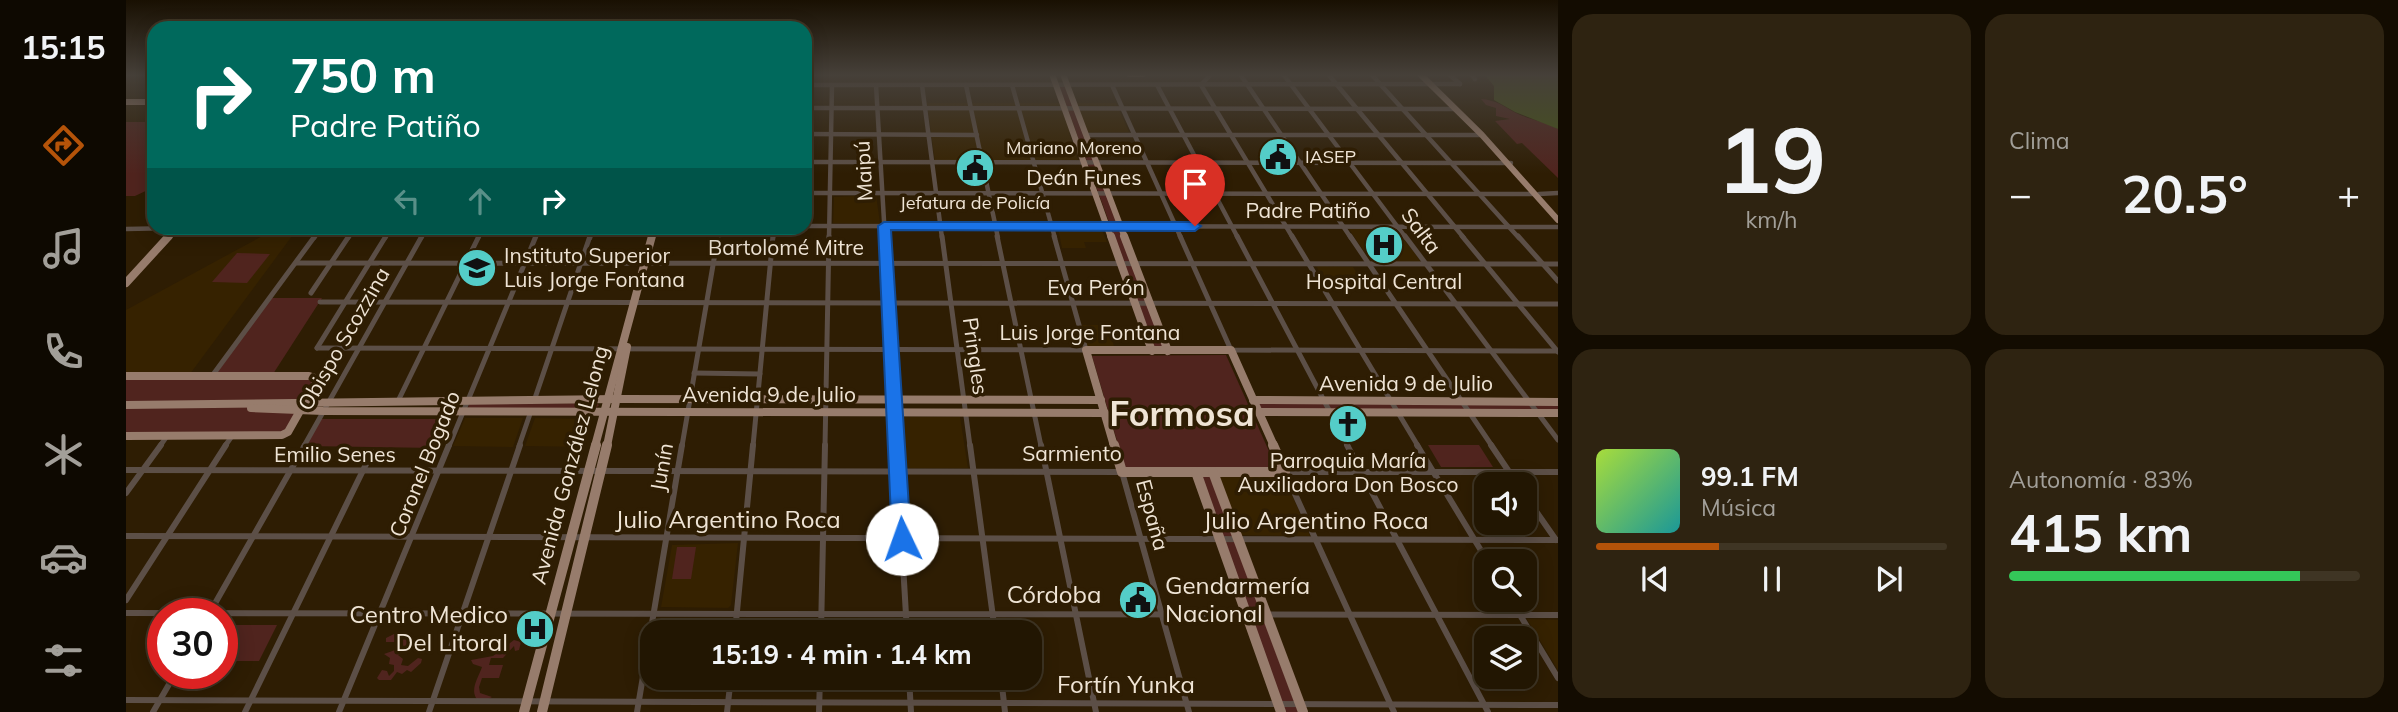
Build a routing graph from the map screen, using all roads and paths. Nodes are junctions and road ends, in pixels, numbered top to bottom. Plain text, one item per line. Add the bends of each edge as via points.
1 (1455, 107) edge
2 (812, 108) edge
3 (832, 108) junction
4 (878, 108) junction
5 (926, 108) junction
6 (971, 108) junction
7 (1018, 108) junction
8 (1065, 108) junction
9 (1076, 108) junction
10 (1122, 108) junction
11 (1170, 108) junction
12 (1216, 108) junction
13 (1263, 108) junction
14 (1402, 108) junction
15 (1309, 109) junction
16 (1356, 109) junction
17 (1456, 109) joint
18 (812, 134) edge
19 (879, 134) junction
20 (831, 135) junction
21 (929, 135) junction
22 (976, 135) junction
23 (1086, 135) junction
24 (1134, 135) junction
25 (1184, 135) junction
26 (1231, 135) junction
27 (1281, 135) junction
28 (1329, 135) junction
29 (1378, 135) junction
30 (1426, 135) junction
31 (1482, 135) junction
32 (812, 162) edge
33 (830, 162) junction
34 (881, 162) junction
35 (933, 162) junction
36 (982, 162) junction
37 (1034, 162) junction
38 (1084, 162) junction
39 (1097, 162) junction
40 (1147, 162) junction
41 (1198, 162) junction
42 (1248, 162) junction
43 (1300, 162) junction
44 (1350, 162) junction
45 (1401, 162) junction
46 (1451, 162) junction
47 (1508, 162) junction
48 (812, 193) edge
49 (830, 193) junction
50 (882, 193) junction
51 (936, 193) junction
52 (989, 193) junction
53 (1373, 193) junction
54 (1042, 194) junction
55 (1096, 194) junction
56 (1109, 194) junction
57 (1161, 194) junction
58 (1215, 194) junction
59 (1267, 194) junction
60 (1321, 194) junction
61 (1427, 194) junction
62 (1479, 194) junction
63 (1535, 194) junction
64 (1558, 194) edge
65 (1558, 214) edge
66 (1558, 220) edge
67 (812, 226) edge
68 (829, 226) junction
69 (884, 226) junction
70 (941, 226) junction
71 (996, 226) junction
72 (1052, 226) junction
73 (1107, 226) junction
74 (1121, 226) junction
75 (1176, 226) junction
76 (1558, 226) edge
77 (1232, 227) junction
78 (1287, 227) junction
79 (1344, 227) junction
80 (1399, 227) junction
81 (1455, 227) junction
82 (1509, 227) junction
83 (126, 229) edge
84 (147, 229) edge
85 (169, 235) edge
86 (316, 235) edge
87 (350, 235) edge
88 (386, 235) edge
89 (423, 235) edge
90 (480, 235) edge
91 (536, 235) edge
92 (590, 235) edge
93 (654, 235) edge
94 (718, 235) edge
95 (773, 235) edge
96 (332, 262) junction
97 (369, 262) junction
98 (407, 262) junction
99 (296, 263) junction
100 (466, 263) junction
101 (525, 263) junction
102 (580, 263) junction
103 (647, 263) junction
104 (713, 263) junction
105 (770, 263) junction
106 (828, 264) junction
107 (886, 264) junction
108 (946, 264) junction
109 (1003, 264) junction
110 (1062, 264) junction
111 (1121, 264) junction
112 (1135, 264) junction
113 (1192, 264) junction
114 (1252, 264) junction
115 (1309, 264) junction
116 (1369, 264) junction
117 (1426, 264) junction
118 (1485, 264) junction
119 (1543, 264) junction
120 (1558, 264) edge
121 (129, 276) edge
122 (1558, 281) edge
123 (126, 283) edge
124 (311, 293) dead end
125 (320, 302) dead end
126 (345, 302) junction
127 (384, 303) junction
128 (446, 303) junction
129 (508, 303) junction
130 (566, 303) junction
131 (766, 303) junction
132 (1012, 303) junction
133 (636, 304) junction
134 (706, 304) junction
135 (827, 304) junction
136 (889, 304) junction
137 (951, 304) junction
138 (1074, 304) junction
139 (1135, 304) junction
140 (1150, 304) junction
141 (1210, 304) junction
142 (1273, 304) junction
143 (1334, 304) junction
144 (1396, 304) junction
145 (1457, 304) junction
146 (1519, 304) junction
147 (1558, 304) edge
148 (358, 349) junction
149 (424, 349) junction
150 (489, 349) junction
151 (551, 349) junction
152 (624, 349) junction
153 (762, 349) junction
154 (891, 349) junction
155 (698, 350) junction
156 (827, 350) junction
157 (957, 350) junction
158 (1020, 350) junction
159 (1086, 350) junction
160 (1231, 350) junction
161 (1297, 350) junction
162 (1361, 350) junction
163 (1427, 350) junction
164 (1490, 350) junction
165 (1152, 351) junction
166 (1168, 351) junction
167 (1558, 351) edge
168 (694, 373) junction
169 (760, 374) junction
170 (126, 376) edge
171 (212, 376) junction
172 (613, 400) junction
173 (690, 400) junction
174 (758, 400) junction
175 (825, 400) junction
176 (894, 400) junction
177 (964, 400) junction
178 (1031, 400) junction
179 (1101, 400) junction
180 (1253, 400) junction
181 (306, 401) junction
182 (329, 401) junction
183 (398, 401) junction
184 (468, 401) junction
185 (534, 401) junction
186 (1324, 401) junction
187 (1392, 401) junction
188 (1462, 401) junction
189 (1530, 401) junction
190 (1558, 401) edge
191 (126, 405) edge
192 (231, 406) junction
193 (301, 411) junction
194 (323, 411) junction
195 (464, 411) junction
196 (531, 411) junction
197 (602, 412) junction
198 (616, 412) junction
199 (895, 412) junction
200 (1259, 412) junction
201 (1330, 412) junction
202 (687, 413) junction
203 (756, 413) junction
204 (825, 413) junction
205 (965, 413) junction
206 (1034, 413) junction
207 (1104, 413) junction
208 (1398, 413) junction
209 (1470, 413) junction
210 (1538, 413) junction
211 (1558, 413) edge
212 (597, 430) junction
213 (126, 436) edge
214 (167, 436) junction
215 (232, 436) junction
216 (610, 437) junction
217 (1558, 440) edge
218 (372, 452) dead end
219 (126, 470) edge
220 (143, 470) junction
221 (210, 471) junction
222 (289, 471) junction
223 (363, 471) junction
224 (439, 471) junction
225 (511, 471) junction
226 (587, 471) junction
227 (601, 471) junction
228 (678, 471) junction
229 (750, 471) junction
230 (824, 471) junction
231 (974, 471) junction
232 (1046, 471) junction
233 (898, 472) junction
234 (1122, 472) junction
235 (1196, 472) junction
236 (1213, 472) junction
237 (1285, 472) junction
238 (1362, 472) junction
239 (1434, 472) junction
240 (1474, 472) edge
241 (1510, 472) edge
242 (1537, 472) edge
243 (1558, 472) edge
244 (126, 493) edge
245 (1537, 513) edge
246 (126, 536) edge
247 (167, 537) junction
248 (251, 538) junction
249 (330, 538) junction
250 (411, 538) junction
251 (488, 538) junction
252 (569, 538) junction
253 (585, 538) junction
254 (666, 539) junction
255 (743, 539) junction
256 (822, 539) junction
257 (902, 539) junction
258 (982, 539) junction
259 (1059, 539) junction
260 (1140, 540) junction
261 (1220, 540) junction
262 (1239, 540) junction
263 (1317, 540) junction
264 (1398, 540) junction
265 (1475, 540) junction
266 (1557, 541) edge
267 (1480, 549) edge
268 (218, 598) edge
269 (126, 600) edge
270 (126, 612) edge
271 (147, 612) edge
272 (1518, 612) edge
273 (238, 613) edge
274 (380, 613) junction
275 (462, 613) junction
276 (549, 613) junction
277 (566, 613) junction
278 (293, 614) junction
279 (653, 614) junction
280 (736, 614) junction
281 (821, 614) junction
282 (906, 614) junction
283 (992, 614) junction
284 (1075, 614) junction
285 (1161, 614) junction
286 (1246, 614) junction
287 (1267, 614) junction
288 (1350, 615) junction
289 (1437, 615) junction
290 (1520, 615) junction
291 (1558, 615) edge
292 (736, 620) edge
293 (821, 620) edge
294 (906, 620) edge
295 (993, 620) edge
296 (1558, 678) edge
297 (167, 689) edge
298 (730, 690) edge
299 (820, 690) edge
300 (910, 690) edge
301 (1002, 690) edge
302 (126, 700) edge
303 (160, 701) junction
304 (250, 701) junction
305 (344, 702) junction
306 (432, 702) junction
307 (1558, 705) edge
308 (525, 708) edge
309 (543, 708) edge
310 (638, 708) edge
311 (728, 708) edge
312 (819, 708) edge
313 (911, 708) edge
314 (1095, 708) edge
315 (1188, 708) edge
316 (1279, 708) edge
317 (1302, 708) edge
318 (1392, 708) edge
319 (1005, 709) edge
320 (1486, 709) edge
321 (153, 712) edge
322 (245, 712) edge
323 (340, 712) edge
324 (429, 712) edge

1 - 47 main road
2 - 3 street
3 - 4 street
3 - 20 street
4 - 5 street
4 - 19 street, Maipú
5 - 6 street
5 - 21 street, Pringles
6 - 7 street
6 - 22 street
7 - 8 street
7 - 37 street, España
8 - 9 street
8 - 38 main road
9 - 10 street
9 - 23 main road
10 - 11 street
10 - 24 street
11 - 12 street
11 - 25 street
12 - 13 street
12 - 26 street
13 - 15 street
13 - 27 street
14 - 16 street
14 - 17 street
14 - 30 street
15 - 16 street
15 - 28 street, Salta
16 - 29 street
17 - 31 main road
18 - 20 street
19 - 20 street
19 - 21 street
19 - 34 street, Maipú
20 - 33 street
21 - 22 street
21 - 35 street, Pringles
22 - 36 street
23 - 24 street
23 - 39 main road
24 - 25 street
24 - 40 street
25 - 26 street
25 - 41 street
26 - 27 street
26 - 42 street
27 - 28 street
27 - 43 street
28 - 29 street
28 - 44 street, Salta
29 - 30 street
29 - 45 street
30 - 31 street
30 - 46 street
31 - 47 main road
32 - 33 street, Mariano Moreno
33 - 34 street, Mariano Moreno
33 - 49 street
34 - 35 street, Mariano Moreno
34 - 50 street, Maipú
35 - 36 street, Mariano Moreno
35 - 51 street, Pringles
36 - 37 street, Mariano Moreno
36 - 52 street
37 - 38 street, Mariano Moreno
37 - 54 street, España
38 - 39 street, Mariano Moreno
38 - 55 main road
39 - 40 street, Mariano Moreno
39 - 56 main road
40 - 41 street, Mariano Moreno
40 - 57 street
41 - 42 street, Mariano Moreno
41 - 58 street
42 - 43 street, Mariano Moreno
42 - 59 street
43 - 44 street, Mariano Moreno
43 - 60 street
44 - 45 street, Mariano Moreno
44 - 53 street, Salta
45 - 46 street, Mariano Moreno
45 - 61 street
46 - 47 street, Mariano Moreno
46 - 62 street
47 - 63 main road
48 - 49 street, Deán Funes
49 - 50 street, Deán Funes
49 - 68 street
50 - 51 street, Deán Funes
50 - 69 street, Maipú
51 - 52 street, Deán Funes
51 - 70 street, Pringles
52 - 54 street, Deán Funes
52 - 71 street
53 - 60 street, Deán Funes
53 - 61 street, Deán Funes
53 - 80 street, Salta
54 - 55 street, Deán Funes
54 - 72 street, España
55 - 56 street, Deán Funes
55 - 73 main road
56 - 57 street, Deán Funes
56 - 74 main road
57 - 58 street, Deán Funes
57 - 75 street
58 - 59 street, Deán Funes
58 - 77 street
59 - 60 street, Deán Funes
59 - 78 street
60 - 79 street
61 - 62 street, Deán Funes
61 - 81 street
62 - 63 street, Deán Funes
62 - 82 street
63 - 64 street, Deán Funes
63 - 65 main road
63 - 66 main road
67 - 68 street, Padre Patiño
68 - 69 street, Padre Patiño
68 - 106 street
69 - 70 street, Padre Patiño
69 - 107 street, Maipú
70 - 71 street, Padre Patiño
70 - 108 street, Pringles
71 - 72 street, Padre Patiño
71 - 109 street
72 - 73 street, Padre Patiño
72 - 110 street, España
73 - 74 street, Padre Patiño
73 - 111 main road
74 - 75 street, Padre Patiño
74 - 112 main road
75 - 77 street, Padre Patiño
75 - 113 street
76 - 82 street, Padre Patiño
77 - 78 street, Padre Patiño
77 - 114 street
78 - 79 street, Padre Patiño
78 - 115 street
79 - 80 street, Padre Patiño
79 - 116 street
80 - 81 street, Padre Patiño
80 - 117 street, Salta
81 - 82 street, Padre Patiño
81 - 118 street
82 - 119 street
83 - 84 street
85 - 121 main road
86 - 99 street
87 - 96 street
88 - 97 street
89 - 98 street, Obispo Scozzina
90 - 100 street
91 - 101 street, Coronel Bogado
92 - 102 street
93 - 103 main road, Avenida González Lelong
94 - 104 street, Junín
95 - 105 street
96 - 97 street, Bartolomé Mitre
96 - 99 street, Bartolomé Mitre
96 - 124 street
97 - 98 street, Bartolomé Mitre
97 - 126 street
98 - 100 street, Bartolomé Mitre
98 - 127 street, Obispo Scozzina
99 - 171 street
100 - 101 street, Bartolomé Mitre
100 - 128 street
101 - 102 street, Bartolomé Mitre
101 - 129 street, Coronel Bogado
102 - 103 street, Bartolomé Mitre
102 - 130 street
103 - 104 street, Bartolomé Mitre
103 - 133 main road, Avenida González Lelong
104 - 105 street, Bartolomé Mitre
104 - 134 street, Junín
105 - 106 street, Bartolomé Mitre
105 - 131 street
106 - 107 street, Bartolomé Mitre
106 - 135 street
107 - 108 street, Bartolomé Mitre
107 - 136 street, Maipú
108 - 109 street, Bartolomé Mitre
108 - 137 street, Pringles
109 - 110 street, Bartolomé Mitre
109 - 132 street
110 - 111 street, Bartolomé Mitre
110 - 138 street, España
111 - 112 street, Bartolomé Mitre
111 - 139 main road
112 - 113 street, Bartolomé Mitre
112 - 140 main road
113 - 114 street, Bartolomé Mitre
113 - 141 street
114 - 115 street, Bartolomé Mitre
114 - 142 street
115 - 116 street, Bartolomé Mitre
115 - 143 street
116 - 117 street, Bartolomé Mitre
116 - 144 street
117 - 118 street, Bartolomé Mitre
117 - 145 street, Salta
118 - 119 street, Bartolomé Mitre
118 - 146 street
119 - 120 street, Bartolomé Mitre
119 - 122 street
121 - 123 main road
125 - 126 street, Eva Perón
126 - 127 street, Eva Perón
126 - 148 street via 317,348
127 - 128 street, Eva Perón
127 - 148 street, Obispo Scozzina
128 - 129 street, Eva Perón
128 - 149 street
129 - 130 street, Eva Perón
129 - 150 street, Coronel Bogado
130 - 133 street, Eva Perón
130 - 151 street
131 - 134 street, Eva Perón
131 - 135 street, Eva Perón
131 - 153 street
132 - 137 street, Eva Perón
132 - 138 street, Eva Perón
132 - 158 street
133 - 134 street, Eva Perón
133 - 152 main road, Avenida González Lelong
134 - 155 street, Junín
135 - 136 street, Eva Perón
135 - 156 street
136 - 137 street, Eva Perón
136 - 154 street, Maipú
137 - 157 street, Pringles
138 - 139 street, Eva Perón
138 - 159 street, España
139 - 140 street, Eva Perón
139 - 165 main road
140 - 141 street, Eva Perón
140 - 166 main road
141 - 142 street, Eva Perón
141 - 160 street
142 - 143 street, Eva Perón
142 - 161 street
143 - 144 street, Eva Perón
143 - 162 street
144 - 145 street, Eva Perón
144 - 163 street
145 - 146 street, Eva Perón
145 - 164 street, Salta
146 - 147 street, Eva Perón
146 - 167 street
148 - 149 street
148 - 182 street, Obispo Scozzina
149 - 150 street
149 - 183 street
150 - 151 street
150 - 184 street, Coronel Bogado
151 - 152 street
151 - 185 street
152 - 155 street, Luis Jorge Fontana
152 - 172 main road, Avenida González Lelong
153 - 155 street, Luis Jorge Fontana
153 - 156 street, Luis Jorge Fontana
153 - 169 street
154 - 156 street, Luis Jorge Fontana
154 - 157 street, Luis Jorge Fontana
154 - 176 street, Maipú
155 - 168 street, Junín
156 - 175 street
157 - 158 street, Luis Jorge Fontana
157 - 177 street, Pringles
158 - 159 street, Luis Jorge Fontana
158 - 178 street
159 - 165 main road, Luis Jorge Fontana
159 - 179 main road, España
160 - 161 street, Luis Jorge Fontana
160 - 166 main road, Luis Jorge Fontana
160 - 180 main road
161 - 162 street, Luis Jorge Fontana
161 - 186 street
162 - 163 street, Luis Jorge Fontana
162 - 187 street
163 - 164 street, Luis Jorge Fontana
163 - 188 street
164 - 167 street, Luis Jorge Fontana
164 - 189 street, Salta
165 - 166 main road, Luis Jorge Fontana
168 - 169 street
168 - 173 street, Junín
169 - 174 street
170 - 171 main road
171 - 181 main road via 317,377
172 - 173 main road, Avenida 9 de Julio
172 - 185 main road, Avenida 9 de Julio
172 - 197 main road, Avenida González Lelong
172 - 198 main road, Avenida González Lelong
173 - 174 main road, Avenida 9 de Julio
173 - 202 street, Junín
174 - 175 main road, Avenida 9 de Julio
174 - 203 street
175 - 176 main road, Avenida 9 de Julio
175 - 204 street
176 - 177 main road, Avenida 9 de Julio
176 - 199 street, Maipú
177 - 178 main road, Avenida 9 de Julio
177 - 205 street, Pringles
178 - 179 main road, Avenida 9 de Julio
178 - 206 street
179 - 207 main road, España
180 - 186 main road, Avenida 9 de Julio
180 - 200 main road
181 - 182 main road, Avenida 9 de Julio
181 - 192 main road, Avenida 9 de Julio
181 - 193 main road
182 - 183 main road, Avenida 9 de Julio
182 - 194 street, Obispo Scozzina
183 - 184 main road, Avenida 9 de Julio
184 - 185 main road, Avenida 9 de Julio
184 - 195 street, Coronel Bogado
186 - 187 main road, Avenida 9 de Julio
186 - 201 street
187 - 188 main road, Avenida 9 de Julio
187 - 208 street
188 - 189 main road, Avenida 9 de Julio
188 - 209 street
189 - 190 main road, Avenida 9 de Julio
189 - 210 street, Salta
191 - 192 main road
192 - 193 main road, Avenida 9 de Julio
193 - 194 main road, Avenida 9 de Julio
193 - 215 main road via 282,435
194 - 195 main road, Avenida 9 de Julio
194 - 222 street, Obispo Scozzina
195 - 196 main road, Avenida 9 de Julio
195 - 224 street, Coronel Bogado
196 - 197 main road, Avenida 9 de Julio
196 - 225 street
197 - 198 main road, Avenida 9 de Julio
197 - 212 main road, Avenida González Lelong
198 - 202 main road, Avenida 9 de Julio
198 - 216 main road, Avenida González Lelong
199 - 204 main road, Avenida 9 de Julio
199 - 205 main road, Avenida 9 de Julio
199 - 233 street, Maipú
200 - 201 main road, Avenida 9 de Julio
200 - 237 main road
201 - 208 main road, Avenida 9 de Julio
201 - 238 street
202 - 203 main road, Avenida 9 de Julio
202 - 228 street, Junín
203 - 204 main road, Avenida 9 de Julio
203 - 229 street
204 - 230 street
205 - 206 main road, Avenida 9 de Julio
205 - 231 street, Pringles
206 - 207 main road, Avenida 9 de Julio
206 - 232 street
207 - 234 main road, España
208 - 209 main road, Avenida 9 de Julio
208 - 239 street
209 - 210 main road, Avenida 9 de Julio
209 - 241 street
210 - 211 main road, Avenida 9 de Julio
210 - 217 street, Salta
212 - 216 main road via 608,427
212 - 226 main road, Avenida González Lelong
213 - 214 main road
214 - 215 main road
214 - 220 street
215 - 221 street
216 - 227 main road, Avenida González Lelong
218 - 223 street
219 - 220 street, Emilio Senes
220 - 221 street, Emilio Senes
220 - 244 street
221 - 222 street, Emilio Senes
221 - 247 street
222 - 223 street, Emilio Senes
222 - 248 street, Obispo Scozzina
223 - 224 street, Emilio Senes
223 - 249 street
224 - 225 street, Emilio Senes
224 - 250 street, Coronel Bogado
225 - 226 street, Emilio Senes
225 - 251 street
226 - 227 street, Sarmiento
226 - 252 main road, Avenida González Lelong
227 - 228 street, Sarmiento
227 - 253 main road, Avenida González Lelong
228 - 229 street, Sarmiento
228 - 254 street, Junín
229 - 230 street, Sarmiento
229 - 255 street
230 - 233 street, Sarmiento
230 - 256 street
231 - 232 street, Sarmiento
231 - 233 street, Sarmiento
231 - 258 street, Pringles
232 - 234 street, Sarmiento
232 - 259 street
233 - 257 street, Maipú
234 - 235 main road, Sarmiento
234 - 260 street, España
235 - 236 main road, Sarmiento
235 - 261 main road
236 - 237 main road, Sarmiento
236 - 262 main road
237 - 238 street, Sarmiento
237 - 263 street
238 - 239 street, Sarmiento
238 - 264 street
239 - 240 street, Sarmiento
239 - 265 street
242 - 243 street, Sarmiento
245 - 266 street
246 - 247 street, Julio Argentino Roca
247 - 248 street, Julio Argentino Roca
247 - 269 street
248 - 249 street, Julio Argentino Roca
248 - 268 street, Obispo Scozzina
249 - 250 street, Julio Argentino Roca
249 - 278 street
250 - 251 street, Julio Argentino Roca
250 - 274 street, Coronel Bogado
251 - 252 street, Julio Argentino Roca
251 - 275 street
252 - 253 street, Julio Argentino Roca
252 - 276 main road, Avenida González Lelong
253 - 254 street, Julio Argentino Roca
253 - 277 main road, Avenida González Lelong
254 - 255 street, Julio Argentino Roca
254 - 279 street, Junín
255 - 256 street, Julio Argentino Roca
255 - 280 street
256 - 257 street, Julio Argentino Roca
256 - 281 street
257 - 258 street, Julio Argentino Roca
257 - 282 street, Maipú
258 - 259 street, Julio Argentino Roca
258 - 283 street, Pringles
259 - 260 street, Julio Argentino Roca
259 - 284 street
260 - 261 street, Julio Argentino Roca
260 - 285 street, España
261 - 262 street, Julio Argentino Roca
261 - 286 main road
262 - 263 street, Julio Argentino Roca
262 - 287 main road
263 - 264 street, Julio Argentino Roca
263 - 288 street
264 - 265 street, Julio Argentino Roca
264 - 289 street
265 - 266 street, Julio Argentino Roca
265 - 267 street
270 - 271 street, Córdoba
272 - 290 street
273 - 278 street, Córdoba
274 - 275 street, Córdoba
274 - 278 street, Córdoba
274 - 305 street, Coronel Bogado
275 - 276 street, Córdoba
275 - 306 street
276 - 277 street, Córdoba
276 - 308 main road, Avenida González Lelong
277 - 279 street, Córdoba
277 - 309 main road, Avenida González Lelong
278 - 304 street
279 - 280 street, Córdoba
279 - 310 street, Junín
280 - 281 street, Córdoba
280 - 292 street
281 - 282 street, Córdoba
281 - 293 street
282 - 283 street, Córdoba
282 - 294 street, Maipú
283 - 284 street, Córdoba
283 - 295 street, Pringles
284 - 285 street, Córdoba
284 - 314 street
285 - 286 street, Córdoba
285 - 315 street, España
286 - 287 street, Córdoba
286 - 316 main road
287 - 288 street, Córdoba
287 - 317 main road
288 - 289 street, Córdoba
288 - 318 street
289 - 290 street, Córdoba
289 - 320 street
290 - 291 street, Córdoba
290 - 296 street
297 - 303 street
298 - 311 street
299 - 312 street
300 - 313 street
301 - 319 street
302 - 303 street, Fortín Yunka
303 - 304 street, Fortín Yunka
303 - 321 street
304 - 305 street, Fortín Yunka
304 - 322 street
305 - 306 street, Fortín Yunka
305 - 323 street, Coronel Bogado
306 - 308 street, Fortín Yunka
306 - 324 street
307 - 320 street, Fortín Yunka
308 - 309 street, Fortín Yunka
309 - 310 street, Fortín Yunka
310 - 311 street, Fortín Yunka
311 - 312 street, Fortín Yunka
312 - 313 street, Fortín Yunka
313 - 319 street, Fortín Yunka
314 - 315 street, Fortín Yunka
314 - 319 street, Fortín Yunka
315 - 316 street, Fortín Yunka
316 - 317 street, Fortín Yunka
317 - 318 street, Fortín Yunka
318 - 320 street, Fortín Yunka

